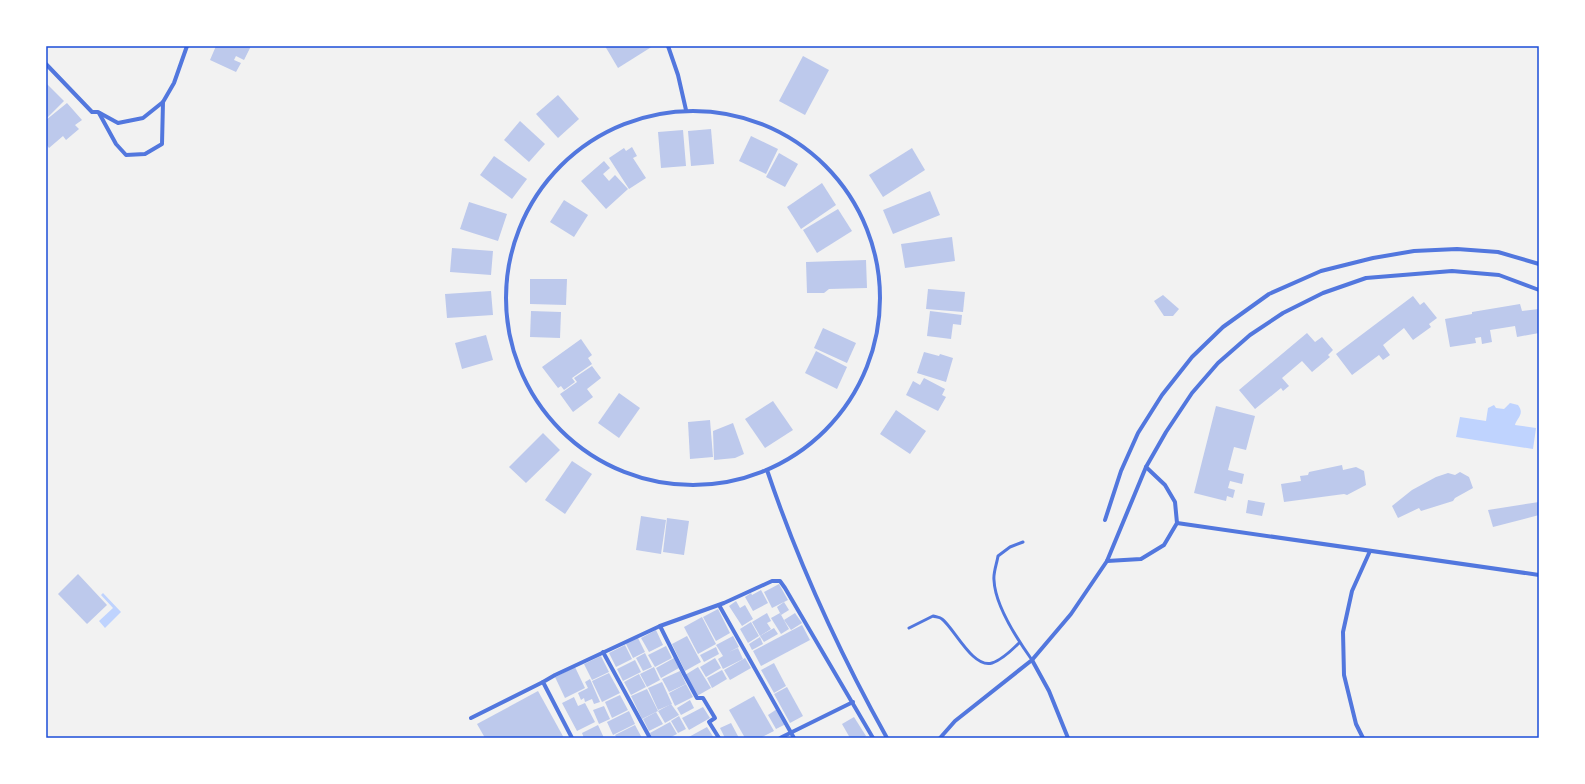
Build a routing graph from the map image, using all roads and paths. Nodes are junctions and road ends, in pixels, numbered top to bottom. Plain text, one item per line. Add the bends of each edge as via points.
1 (187, 46) edge
2 (668, 46) edge
3 (46, 64) edge
4 (163, 102) junction
5 (686, 110) junction
6 (98, 112) junction
7 (1539, 264) edge
8 (1539, 290) edge
9 (1146, 467) junction
10 (767, 470) junction
11 (1105, 520) dead end
12 (1176, 523) junction
13 (1023, 542) dead end
14 (1370, 551) junction
15 (1107, 561) junction
16 (1539, 575) edge
17 (719, 605) junction
18 (660, 626) junction
19 (909, 628) dead end
20 (1019, 643) junction
21 (603, 652) junction
22 (1032, 660) junction
23 (543, 682) junction
24 (853, 702) junction
25 (471, 718) dead end
26 (791, 732) junction
27 (572, 738) edge
28 (650, 738) edge
29 (719, 738) edge
30 (780, 738) edge
31 (794, 738) edge
32 (873, 738) edge
33 (887, 738) edge
34 (940, 738) edge
35 (1068, 738) edge
36 (1363, 738) edge

1 - 4 street via 174,83
2 - 5 street via 678,74
3 - 6 street via 92,112
4 - 6 street via 143,118 118,123
4 - 6 street via 162,144 145,154 126,155 116,144
5 - 10 street via 727,113 748,118 767,125 803,146 834,173 847,190 867,226 873,246 879,280 878,328 860,380 846,405 819,436 791,457
5 - 10 street via 630,121 604,133 563,162 540,189 522,221 507,268 505,297 511,346 523,380 538,405 556,427 577,446 601,462 627,474 683,485 740,479
7 - 11 street via 1498,252 1457,249 1414,251 1321,271 1269,294 1223,326 1192,357 1162,396 1138,433 1121,471
8 - 9 street via 1498,275 1452,271 1366,278 1323,293 1283,313 1257,330 1218,363 1192,393
9 - 12 street via 1165,485 1175,502
9 - 15 street
10 - 33 street via 783,518 823,612
12 - 14 street
12 - 15 street via 1164,545 1141,559
13 - 20 lane via 998,556 994,580 999,603
14 - 16 street
14 - 36 street via 1352,591 1343,632 1344,675 1356,724
15 - 22 street via 1071,614
17 - 18 street
17 - 24 street via 772,581 780,581
17 - 26 street
18 - 21 street
18 - 29 street via 697,698 703,698 715,718 709,722
19 - 20 lane via 933,616 942,618 972,654 984,663 991,664
20 - 22 lane
21 - 23 street
21 - 28 street
22 - 34 street via 955,721
22 - 35 street via 1049,692
23 - 25 street
23 - 27 street
24 - 26 street
24 - 32 street
26 - 30 street
26 - 31 street

